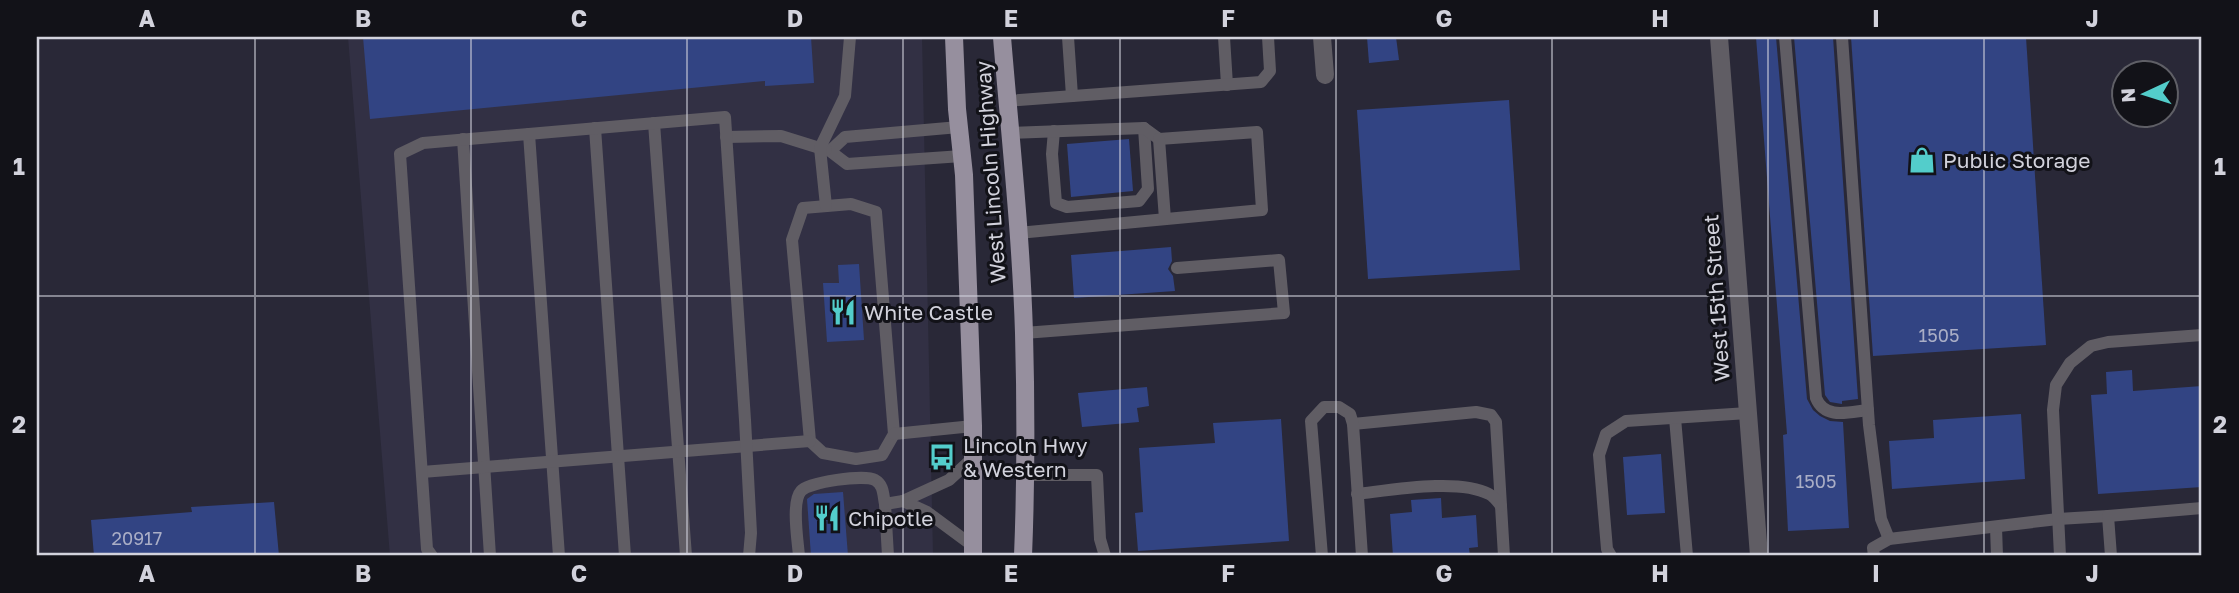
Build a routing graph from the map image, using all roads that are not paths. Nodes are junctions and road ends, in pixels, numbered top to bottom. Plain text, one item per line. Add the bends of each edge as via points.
1 (850, 37) edge
2 (954, 37) edge
3 (1002, 37) edge
4 (1068, 37) edge
5 (1224, 37) edge
6 (1268, 37) edge
7 (1322, 37) edge
8 (1719, 37) edge
9 (1786, 37) edge
10 (1842, 37) edge
11 (1325, 75) dead end
12 (1227, 85) junction
13 (1072, 96) junction
14 (1007, 101) junction
15 (654, 123) junction
16 (959, 127) junction
17 (595, 128) junction
18 (1144, 128) junction
19 (1054, 131) junction
20 (1010, 133) junction
21 (529, 134) junction
22 (726, 137) junction
23 (463, 139) junction
24 (1159, 139) junction
25 (825, 149) junction
26 (962, 156) junction
27 (826, 206) junction
28 (1165, 219) junction
29 (1018, 233) junction
30 (1177, 268) dead end
31 (1024, 332) junction
32 (2202, 335) edge
33 (1868, 410) junction
34 (1748, 413) junction
35 (1675, 418) junction
36 (1353, 424) junction
37 (973, 426) junction
38 (894, 433) junction
39 (810, 441) junction
40 (746, 446) junction
41 (680, 451) junction
42 (619, 456) junction
43 (974, 457) junction
44 (553, 461) junction
45 (485, 467) junction
46 (422, 472) junction
47 (1026, 475) junction
48 (1357, 494) junction
49 (904, 501) junction
50 (885, 504) junction
51 (1501, 506) junction
52 (2202, 508) edge
53 (2108, 516) junction
54 (2058, 519) junction
55 (1996, 527) junction
56 (1889, 539) junction
57 (973, 551) edge
58 (426, 554) edge
59 (490, 556) edge
60 (559, 556) edge
61 (625, 556) edge
62 (687, 556) edge
63 (749, 556) edge
64 (799, 556) edge
65 (888, 556) edge
66 (1023, 556) edge
67 (1105, 556) edge
68 (1322, 556) edge
69 (1362, 556) edge
70 (1504, 556) edge
71 (1611, 556) edge
72 (1687, 556) edge
73 (1759, 556) edge
74 (1874, 556) edge
75 (1997, 556) edge
76 (2060, 556) edge
77 (2111, 556) edge

1 - 25 lane via 845,96
2 - 16 main road, West Lincoln Highway
3 - 14 main road, West Lincoln Highway
4 - 13 lane
5 - 12 lane
6 - 12 lane via 1270,71 1261,82
7 - 11 street
8 - 34 street, West 15th Street
9 - 33 lane via 1816,398 1819,407 1830,414
10 - 33 lane
12 - 13 lane
13 - 14 lane
14 - 20 main road, West Lincoln Highway
15 - 17 lane
15 - 22 lane via 724,117
15 - 41 lane
16 - 25 lane via 845,137
16 - 26 main road, West Lincoln Highway
17 - 21 lane
17 - 42 lane
18 - 19 lane
18 - 19 lane via 1148,189 1139,201 1067,207 1056,203
18 - 24 lane
19 - 20 lane
20 - 29 main road, West Lincoln Highway
21 - 23 lane
21 - 44 lane
22 - 25 lane via 781,136
22 - 40 lane
23 - 45 lane
23 - 46 lane via 424,143 400,154
24 - 28 lane
24 - 28 lane via 1256,132 1262,210
25 - 26 lane via 847,164
25 - 27 lane
26 - 37 main road, West Lincoln Highway
27 - 38 lane via 851,204 876,212
27 - 39 lane via 803,208 792,240
28 - 29 lane
29 - 31 main road, West Lincoln Highway
30 - 31 lane via 1279,260 1284,313
31 - 47 main road, West Lincoln Highway
32 - 54 lane via 2108,342 2091,346 2070,363 2056,385 2053,410
33 - 56 lane via 1879,507
34 - 35 lane
34 - 73 street, West 15th Street
35 - 71 lane via 1626,421 1606,434 1599,455
35 - 72 lane
36 - 48 lane
36 - 51 lane via 1464,412 1491,415 1496,422
36 - 68 lane via 1350,414 1339,407 1324,407 1311,421
37 - 38 lane
37 - 43 main road, West Lincoln Highway
38 - 39 lane via 882,455 856,459 822,453
39 - 40 lane
40 - 41 lane
40 - 63 lane
41 - 42 lane
41 - 62 lane
42 - 44 lane
42 - 61 lane
43 - 49 lane via 949,481
43 - 57 main road, West Lincoln Highway
44 - 45 lane
44 - 60 lane
45 - 46 lane
45 - 59 lane
46 - 58 lane
47 - 66 main road, West Lincoln Highway
47 - 67 lane via 1097,475
48 - 51 lane via 1437,486 1467,488 1489,494
48 - 69 lane
49 - 50 lane
49 - 57 lane via 927,512
50 - 64 lane via 882,487 867,477 810,484 799,492 796,502
50 - 65 lane
51 - 70 lane
52 - 53 lane
53 - 54 lane
53 - 77 lane
54 - 55 lane
54 - 76 lane
55 - 56 lane
55 - 75 lane
56 - 74 lane via 1873,548

